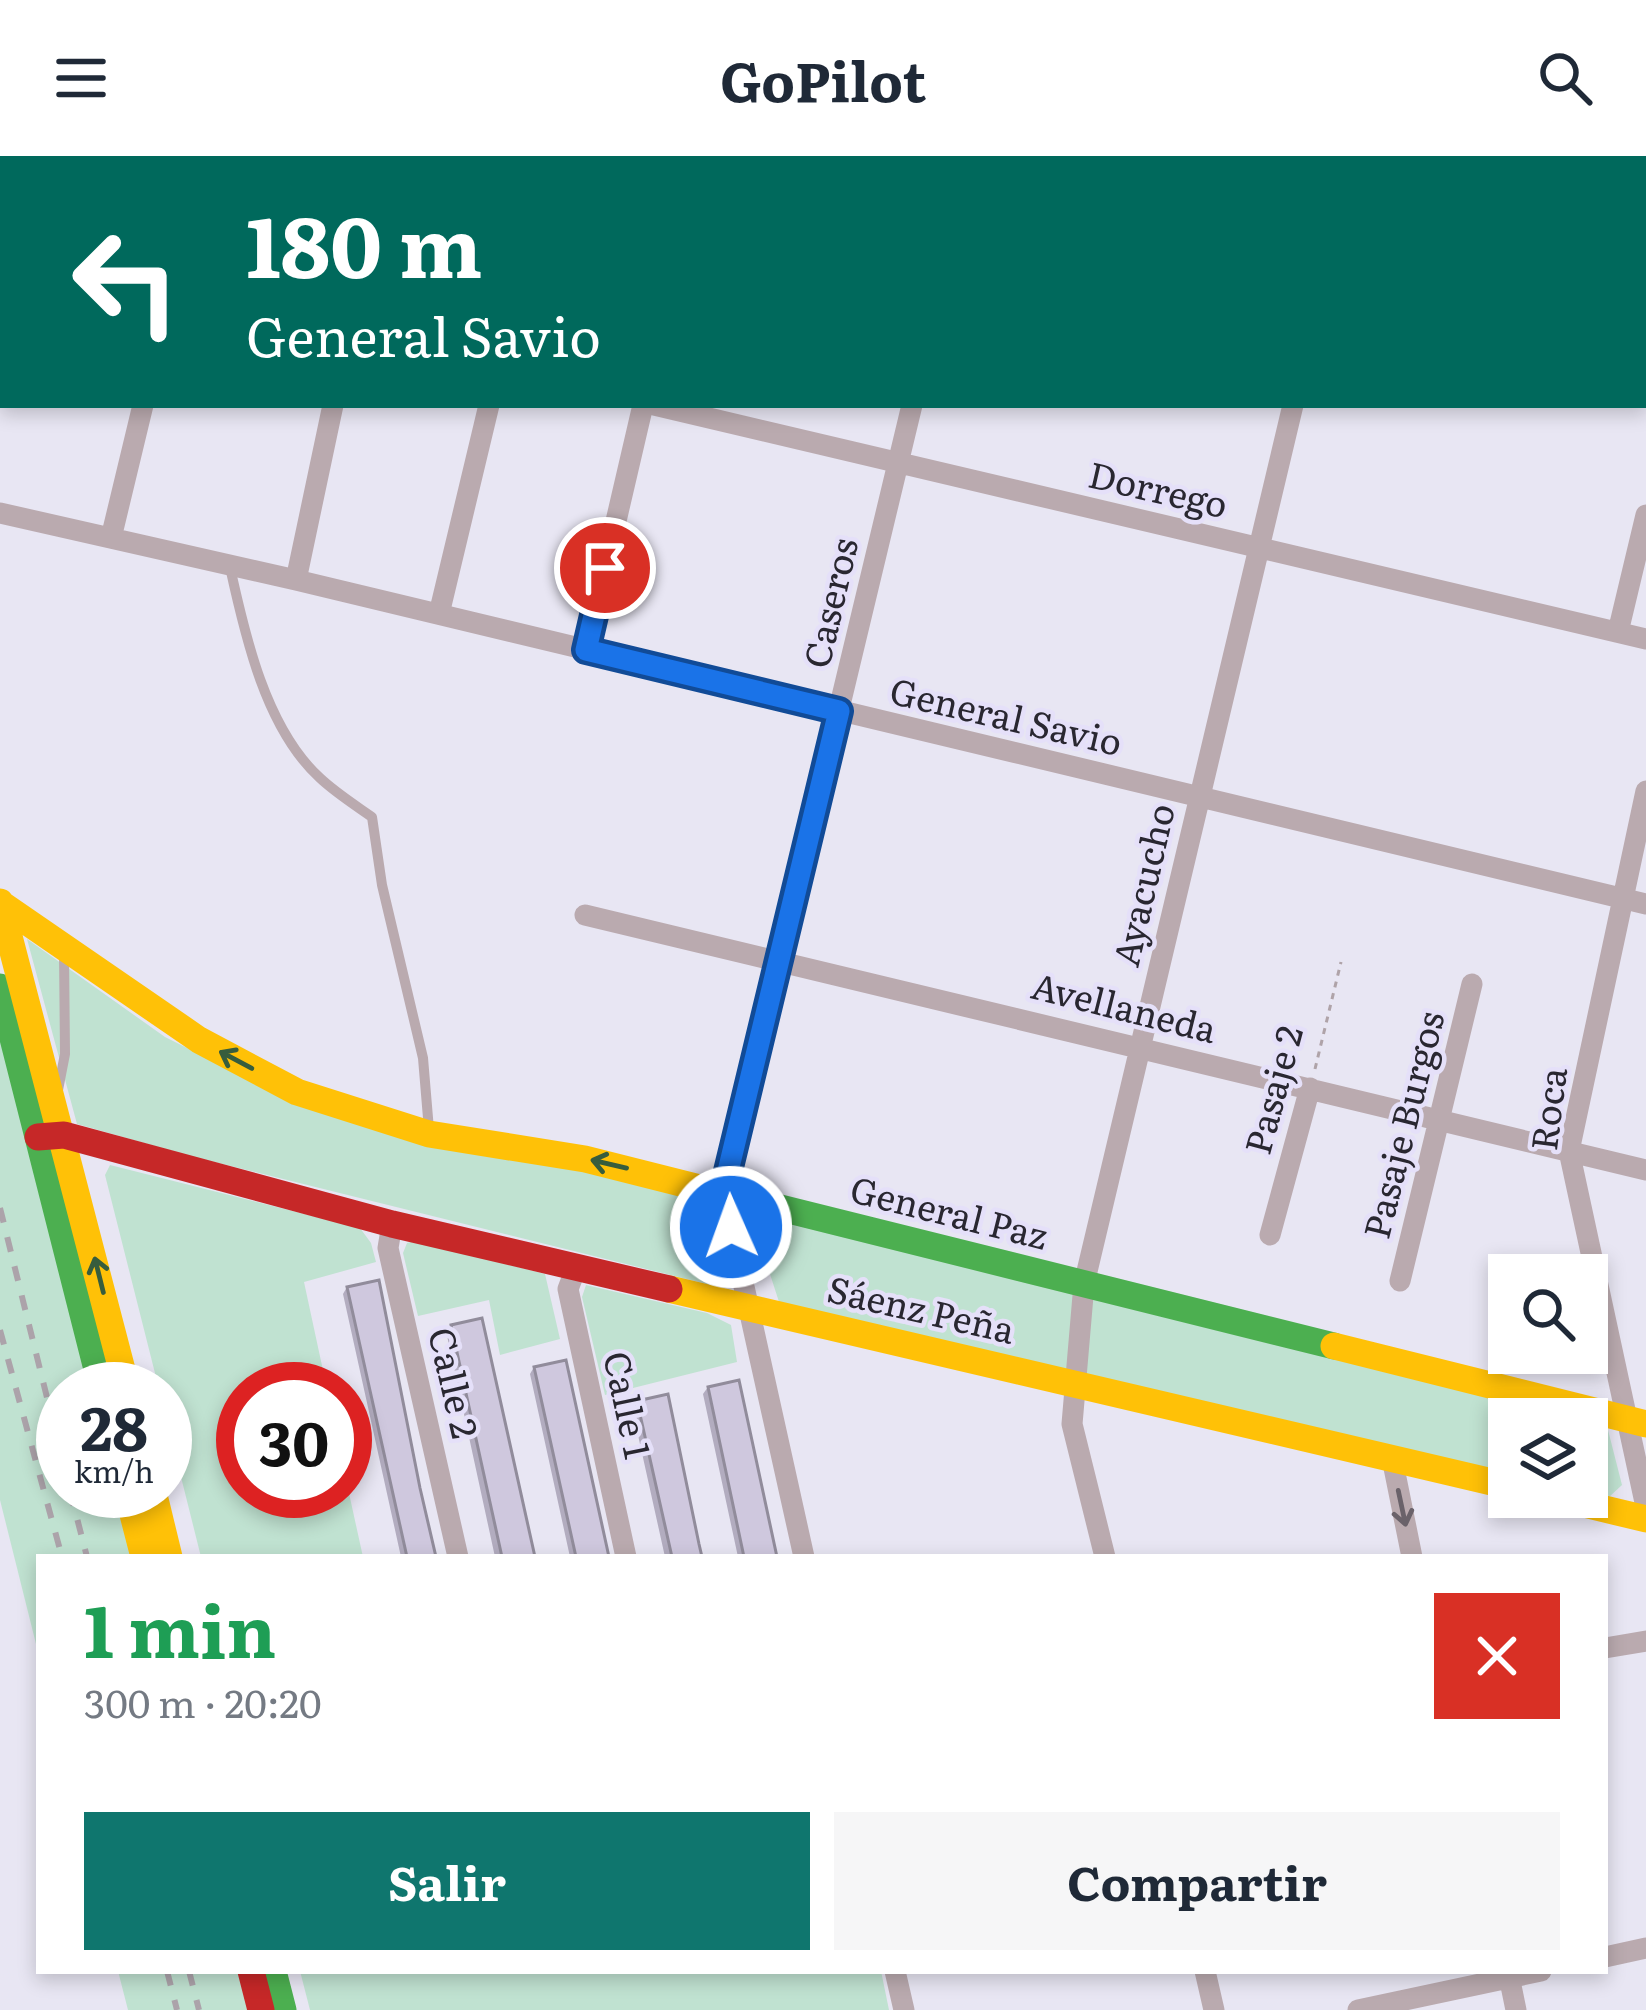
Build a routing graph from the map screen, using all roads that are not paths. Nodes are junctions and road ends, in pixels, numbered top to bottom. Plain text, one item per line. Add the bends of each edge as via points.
1 (142, 408) edge
2 (333, 408) edge
3 (488, 408) edge
4 (642, 408) edge
5 (667, 408) edge
6 (911, 408) edge
7 (1292, 408) edge
8 (898, 462) junction
9 (0, 514) edge
10 (1646, 515) edge
11 (111, 538) junction
12 (1258, 547) junction
13 (230, 565) junction
14 (296, 580) junction
15 (439, 614) junction
16 (1618, 632) junction
17 (1646, 638) edge
18 (586, 650) junction
19 (839, 711) junction
20 (1646, 791) edge
21 (1199, 797) junction
22 (1621, 898) junction
23 (0, 902) edge
24 (1646, 904) edge
25 (585, 915) dead end
26 (64, 945) junction
27 (780, 959) junction
28 (1472, 984) dead end
29 (0, 986) edge
30 (1140, 1046) junction
31 (1310, 1088) junction
32 (56, 1105) junction
33 (1439, 1120) junction
34 (429, 1134) junction
35 (51, 1136) junction
36 (1570, 1151) junction
37 (1646, 1169) edge
38 (723, 1192) junction
39 (392, 1224) junction
40 (1270, 1235) dead end
41 (576, 1268) junction
42 (1400, 1281) dead end
43 (1084, 1284) junction
44 (749, 1307) junction
45 (96, 1362) edge
46 (120, 1362) edge
47 (1077, 1383) junction
48 (1637, 1421) edge
49 (1392, 1458) junction
50 (1488, 1481) edge
51 (1646, 1507) edge
52 (1608, 1510) edge
53 (134, 1518) edge
54 (160, 1518) edge
55 (1646, 1519) edge
56 (143, 1554) edge
57 (169, 1554) edge
58 (457, 1554) edge
59 (625, 1554) edge
60 (803, 1554) edge
61 (1104, 1554) edge
62 (1411, 1554) edge
63 (1646, 1641) edge
64 (1608, 1647) edge
65 (1646, 1948) edge
66 (1608, 1956) edge
67 (252, 1974) edge
68 (274, 1974) edge
69 (896, 1974) edge
70 (1206, 1974) edge
71 (1509, 1974) edge
72 (261, 2010) edge
73 (283, 2010) edge
74 (904, 2010) edge
75 (1214, 2010) edge
76 (1358, 2010) edge
77 (1516, 2010) edge

1 - 11 street
2 - 14 street
3 - 15 street
4 - 18 street
5 - 8 street, Dorrego
6 - 8 street, Caseros
7 - 12 street, Ayacucho
8 - 12 street, Dorrego
8 - 19 street, Caseros
9 - 11 street, General Savio
10 - 16 street
11 - 13 street, General Savio
12 - 16 street, Dorrego
12 - 21 street, Ayacucho
13 - 14 street, General Savio
13 - 34 lane via 247,646 290,743 372,818 423,1058
14 - 15 street, General Savio
15 - 18 street, General Savio
16 - 17 street, Dorrego
18 - 19 street, General Savio
19 - 21 street, General Savio
19 - 27 street, Caseros
20 - 22 street, Roca
21 - 22 street, General Savio
21 - 30 street, Ayacucho
22 - 24 street, General Savio
22 - 36 street, Roca
23 - 26 street, General Paz
23 - 32 street
25 - 27 street, Avellaneda
26 - 32 lane
34 -> 26 street, General Paz via 297,1092 199,1040
27 - 30 street, Avellaneda
27 - 38 street, Caseros
28 - 33 street, Pasaje Burgos
29 - 35 street
30 - 31 street, Avellaneda
30 - 43 street, Ayacucho
31 - 33 street, Avellaneda
31 - 40 street, Pasaje 2
32 - 35 street
33 - 36 street, Avellaneda
33 - 42 street, Pasaje Burgos
38 -> 34 street, General Paz
35 - 39 street, Sáenz Peña
35 - 45 street
46 -> 35 street
36 - 37 street, Avellaneda
36 - 48 street, Roca
38 - 43 street, General Paz
38 - 44 street, Caseros
39 - 41 street, Sáenz Peña
39 - 58 street, Calle 2 via 388,1248
41 - 44 street, Sáenz Peña
41 - 59 street, Calle 1 via 568,1289
43 - 47 street, Ayacucho
43 - 48 street, General Paz
44 - 47 street, Sáenz Peña
44 - 60 street, Caseros
47 - 49 street, Sáenz Peña
47 - 61 street, Ayacucho via 1072,1424
48 - 51 street, Roca
49 - 50 street, Sáenz Peña
49 -> 62 street
52 - 55 street
53 - 56 street
54 - 57 street
63 - 64 street
65 - 66 street
67 - 72 street
68 - 73 street
69 - 74 street
70 - 75 street
71 - 76 street
71 - 77 street

